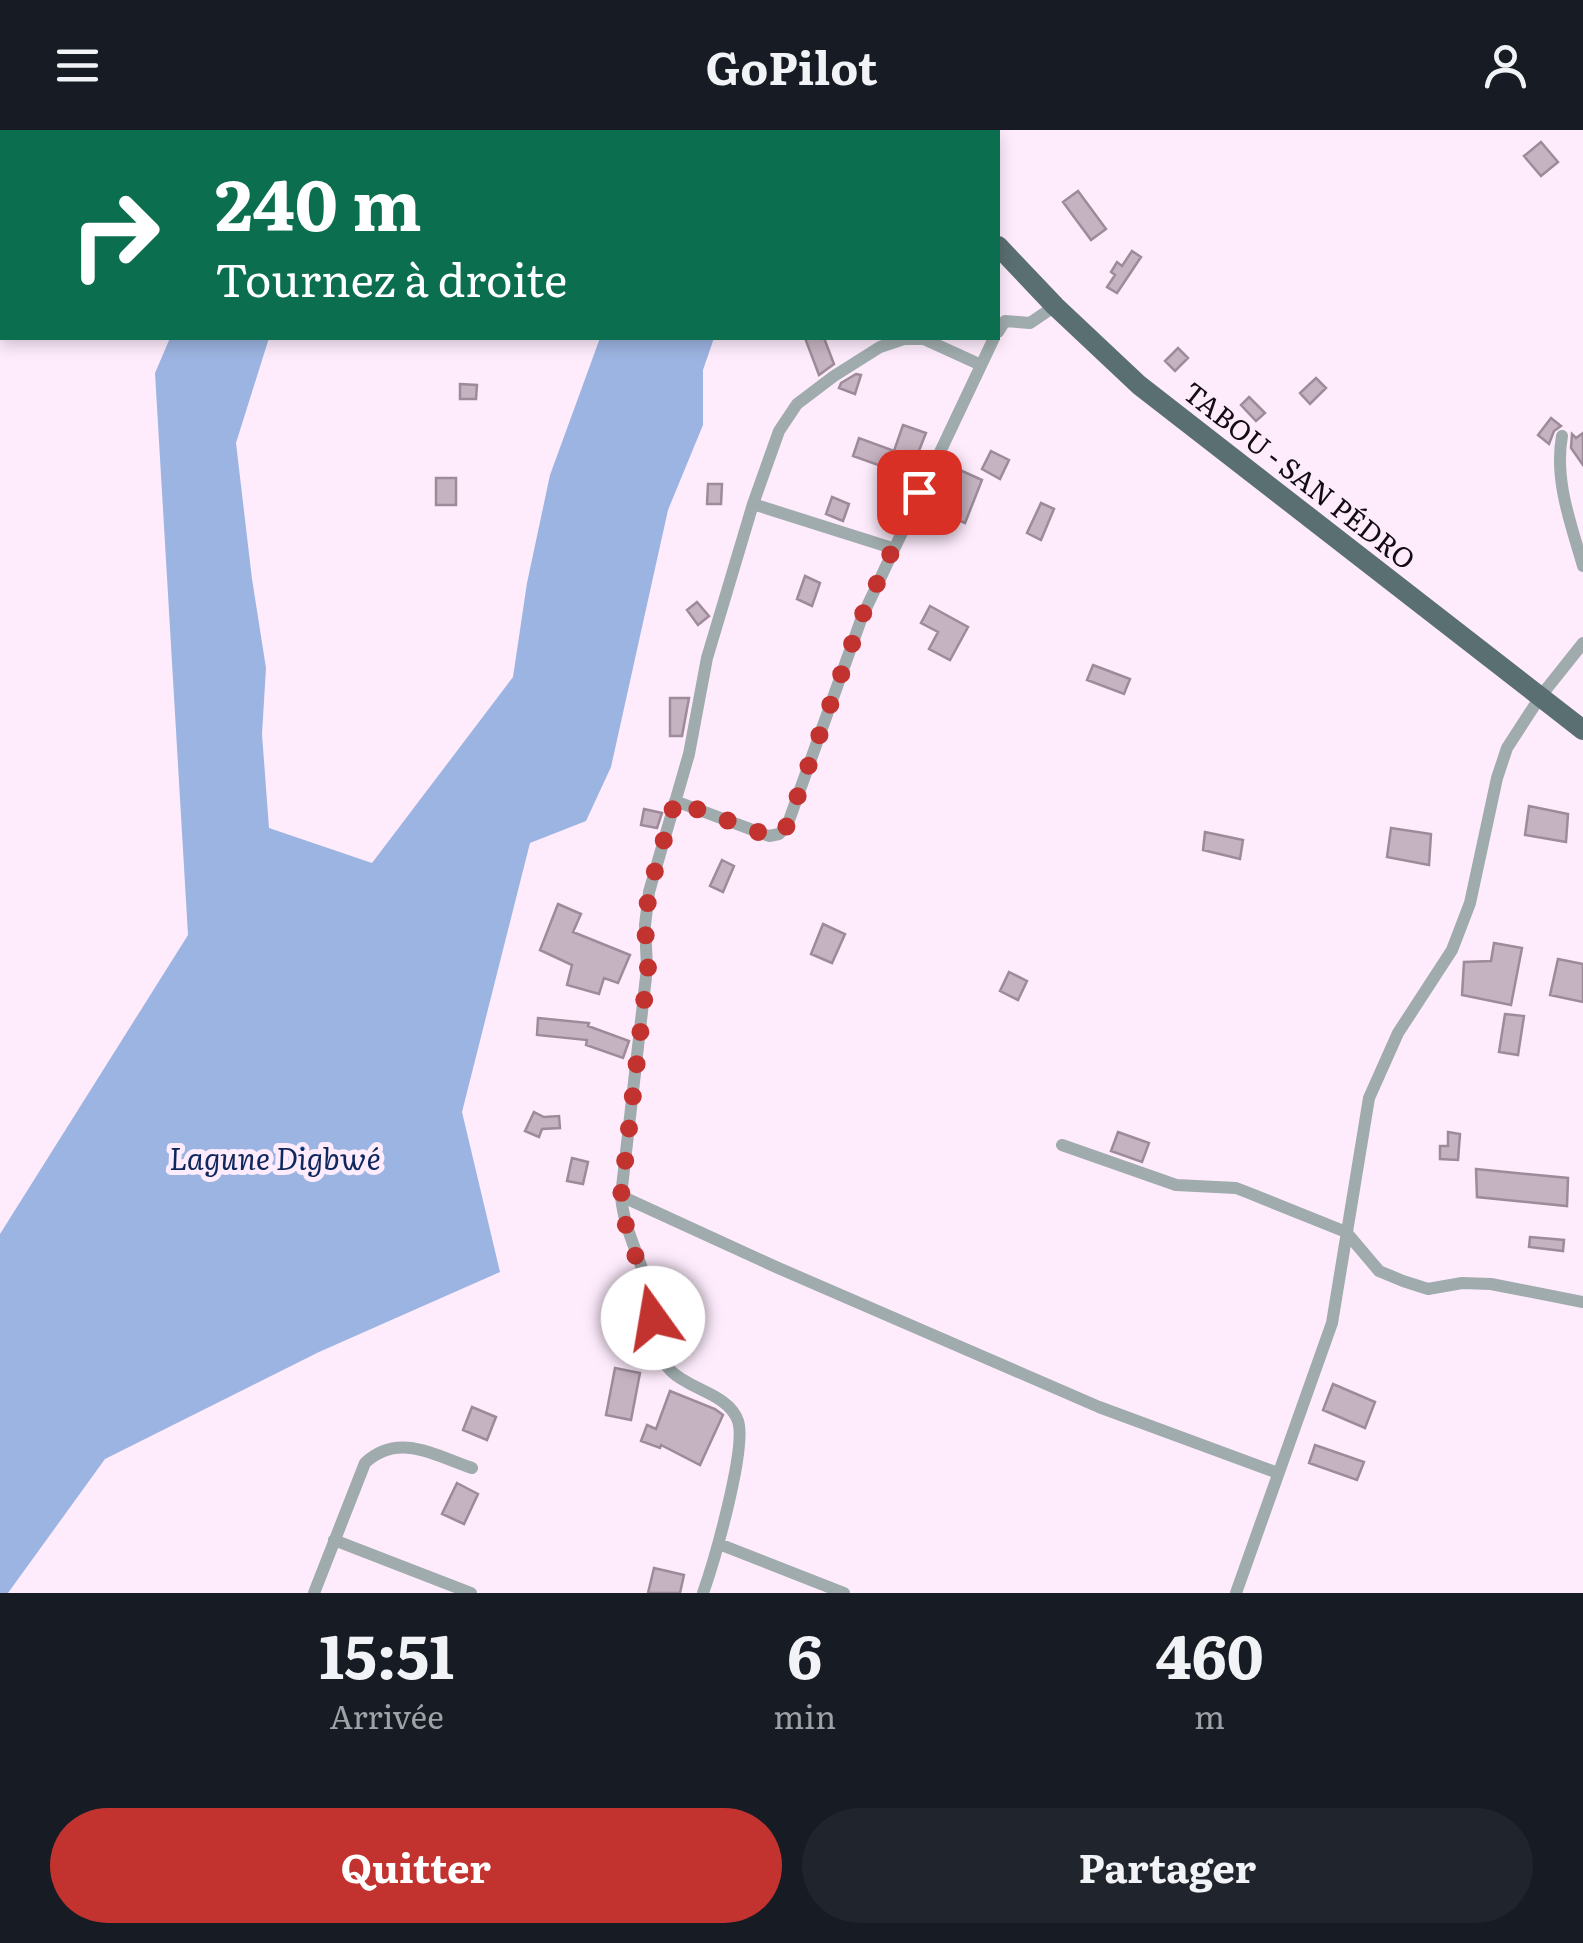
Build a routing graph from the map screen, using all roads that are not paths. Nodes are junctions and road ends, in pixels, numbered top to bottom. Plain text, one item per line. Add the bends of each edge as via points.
1 (1000, 248) edge
2 (1055, 306) junction
3 (1000, 329) edge
4 (901, 340) edge
5 (926, 340) edge
6 (994, 340) edge
7 (982, 365) junction
8 (1562, 436) dead end
9 (753, 504) junction
10 (892, 548) junction
11 (1583, 566) edge
12 (1583, 643) edge
13 (1540, 697) junction
14 (1583, 730) edge
15 (675, 801) junction
16 (1062, 1146) dead end
17 (621, 1196) junction
18 (1346, 1232) junction
19 (1583, 1302) edge
20 (472, 1468) dead end
21 (1278, 1473) junction
22 (334, 1540) junction
23 (719, 1544) junction
24 (314, 1593) edge
25 (471, 1593) edge
26 (702, 1593) edge
27 (844, 1593) edge
28 (1236, 1593) edge

1 - 2 main road, TABOU - SAN PÉDRO
2 - 3 street via 1030,323 1005,321
2 - 13 main road, TABOU - SAN PÉDRO via 1139,385
4 - 9 street via 880,347 798,404 779,430
5 - 7 street
6 - 7 street
7 - 10 street
8 - 11 street via 1563,492
9 - 10 street
9 - 15 street via 707,658
10 - 15 street via 787,826 769,836
12 - 13 street
13 - 14 main road, TABOU - SAN PÉDRO
13 - 18 street via 1507,748 1470,903 1452,950 1398,1032 1369,1098
15 - 17 street via 649,892 648,968
16 - 18 street via 1176,1186 1236,1188
17 - 21 street via 1099,1407
17 - 23 street via 663,1360 672,1373 728,1406 740,1428
18 - 19 street via 1379,1271 1428,1289 1491,1284
18 - 21 street via 1332,1323
20 - 22 street via 400,1446 379,1450 364,1463
21 - 28 street
22 - 24 street
22 - 25 street
23 - 26 street
23 - 27 street

